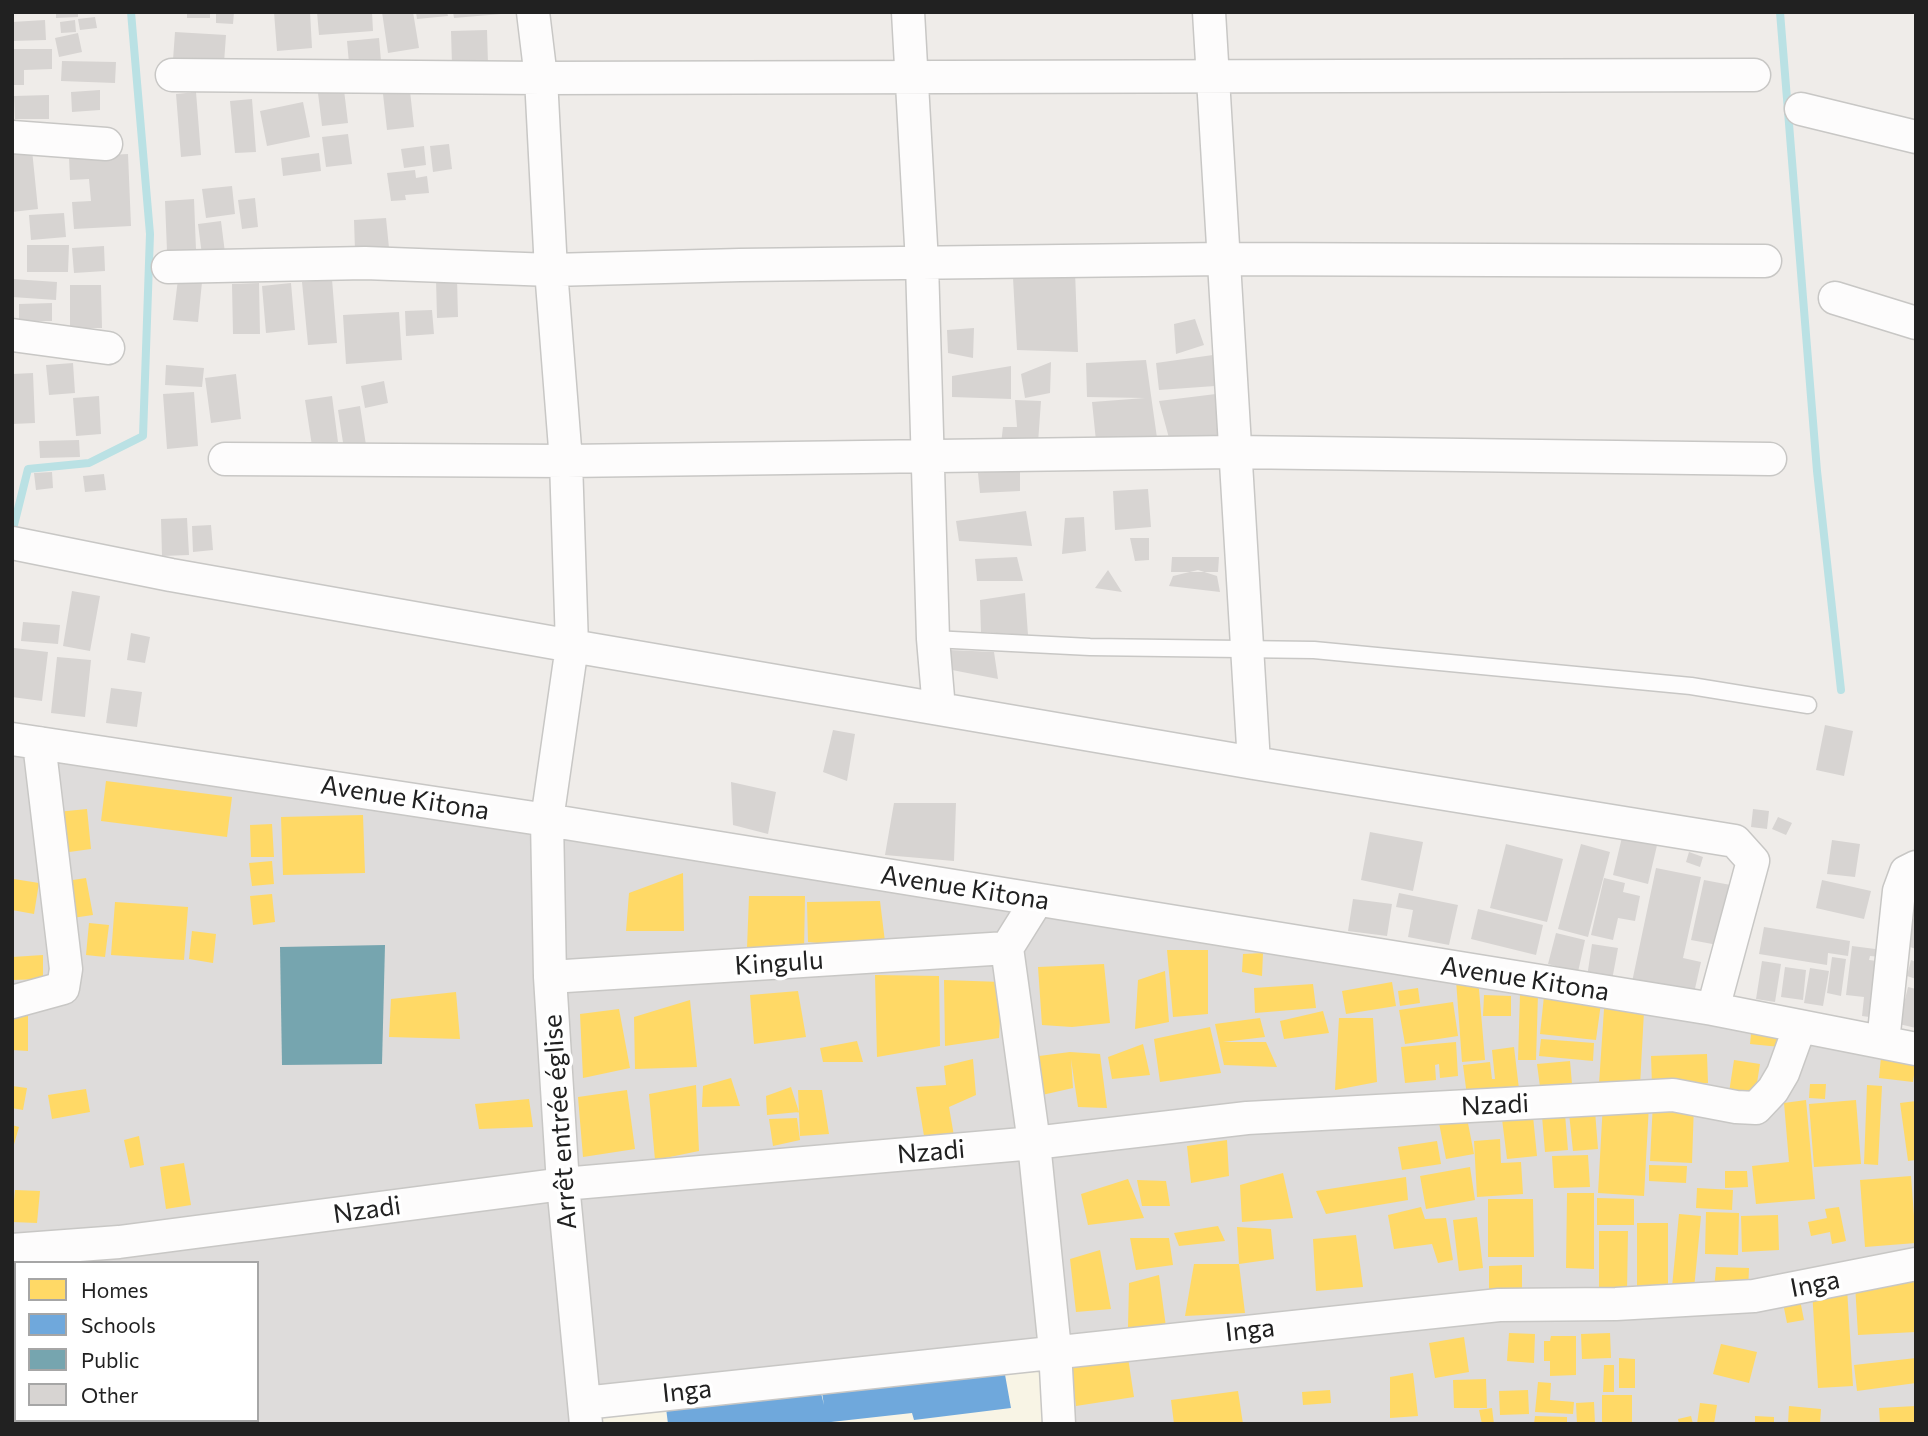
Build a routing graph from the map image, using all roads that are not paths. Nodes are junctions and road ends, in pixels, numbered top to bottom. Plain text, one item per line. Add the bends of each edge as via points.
1 (533, 12) edge
2 (908, 12) edge
3 (1209, 12) edge
4 (1215, 74) junction
5 (172, 75) dead end
6 (1754, 75) dead end
7 (913, 76) junction
8 (541, 78) junction
9 (1801, 109) dead end
10 (12, 137) edge
11 (1916, 137) edge
12 (106, 144) dead end
13 (1224, 259) junction
14 (1765, 261) dead end
15 (922, 263) junction
16 (168, 267) dead end
17 (551, 270) junction
18 (1835, 298) dead end
19 (1916, 323) edge
20 (12, 335) edge
21 (108, 348) dead end
22 (1233, 452) junction
23 (929, 457) junction
24 (225, 459) dead end
25 (1770, 459) dead end
26 (566, 461) junction
27 (12, 543) edge
28 (933, 639) junction
29 (572, 646) junction
30 (1246, 650) junction
31 (1808, 705) dead end
32 (939, 709) junction
33 (26, 741) edge
34 (1255, 763) junction
35 (547, 820) junction
36 (1916, 867) edge
37 (1037, 900) junction
38 (1007, 948) junction
39 (550, 977) junction
40 (12, 1002) edge
41 (1713, 1009) junction
42 (1800, 1026) junction
43 (1883, 1042) junction
44 (1916, 1049) edge
45 (1034, 1143) junction
46 (563, 1184) junction
47 (12, 1250) edge
48 (120, 1253) edge
49 (1916, 1264) edge
50 (1055, 1350) junction
51 (585, 1413) edge
52 (1059, 1424) edge

1 - 8 street, Arrêt entrée église
2 - 7 street
3 - 4 street
4 - 6 street
4 - 7 street
4 - 13 street
5 - 8 street
7 - 8 street
7 - 15 street
8 - 17 street, Arrêt entrée église
9 - 11 street
10 - 12 street
13 - 14 street
13 - 15 street
13 - 22 street
15 - 17 street
15 - 23 street
16 - 17 street via 365,263
17 - 26 street, Arrêt entrée église
18 - 19 street
20 - 21 street
22 - 23 street
22 - 25 street
22 - 30 street
23 - 26 street
23 - 28 street
24 - 26 street
26 - 29 street, Arrêt entrée église
27 - 29 street
28 - 30 lane
28 - 32 street
29 - 32 street
29 - 35 street, Arrêt entrée église
30 - 31 lane via 1314,650 1478,665 1691,686
30 - 34 street
32 - 34 street
33 - 35 street, Avenue Kitona
33 - 40 street via 66,969 63,988
34 - 41 street via 1735,841 1753,861
35 - 37 street, Avenue Kitona
35 - 39 street, Arrêt entrée église
36 - 43 street via 1906,872 1899,891
37 - 38 street
37 - 41 street, Avenue Kitona
38 - 39 street, Kingulu
38 - 45 street
39 - 46 street, Arrêt entrée église
41 - 42 street, Avenue Kitona
42 - 43 street, Avenue Kitona
42 - 45 street, Nzadi via 1783,1073 1756,1108 1674,1095 1247,1118
43 - 44 street, Avenue Kitona
45 - 46 street, Nzadi
45 - 50 street
46 - 48 street, Nzadi
46 - 51 street, Arrêt entrée église
47 - 48 street, Nzadi
49 - 50 street, Inga via 1754,1296 1499,1305
50 - 51 street, Inga
50 - 52 street

